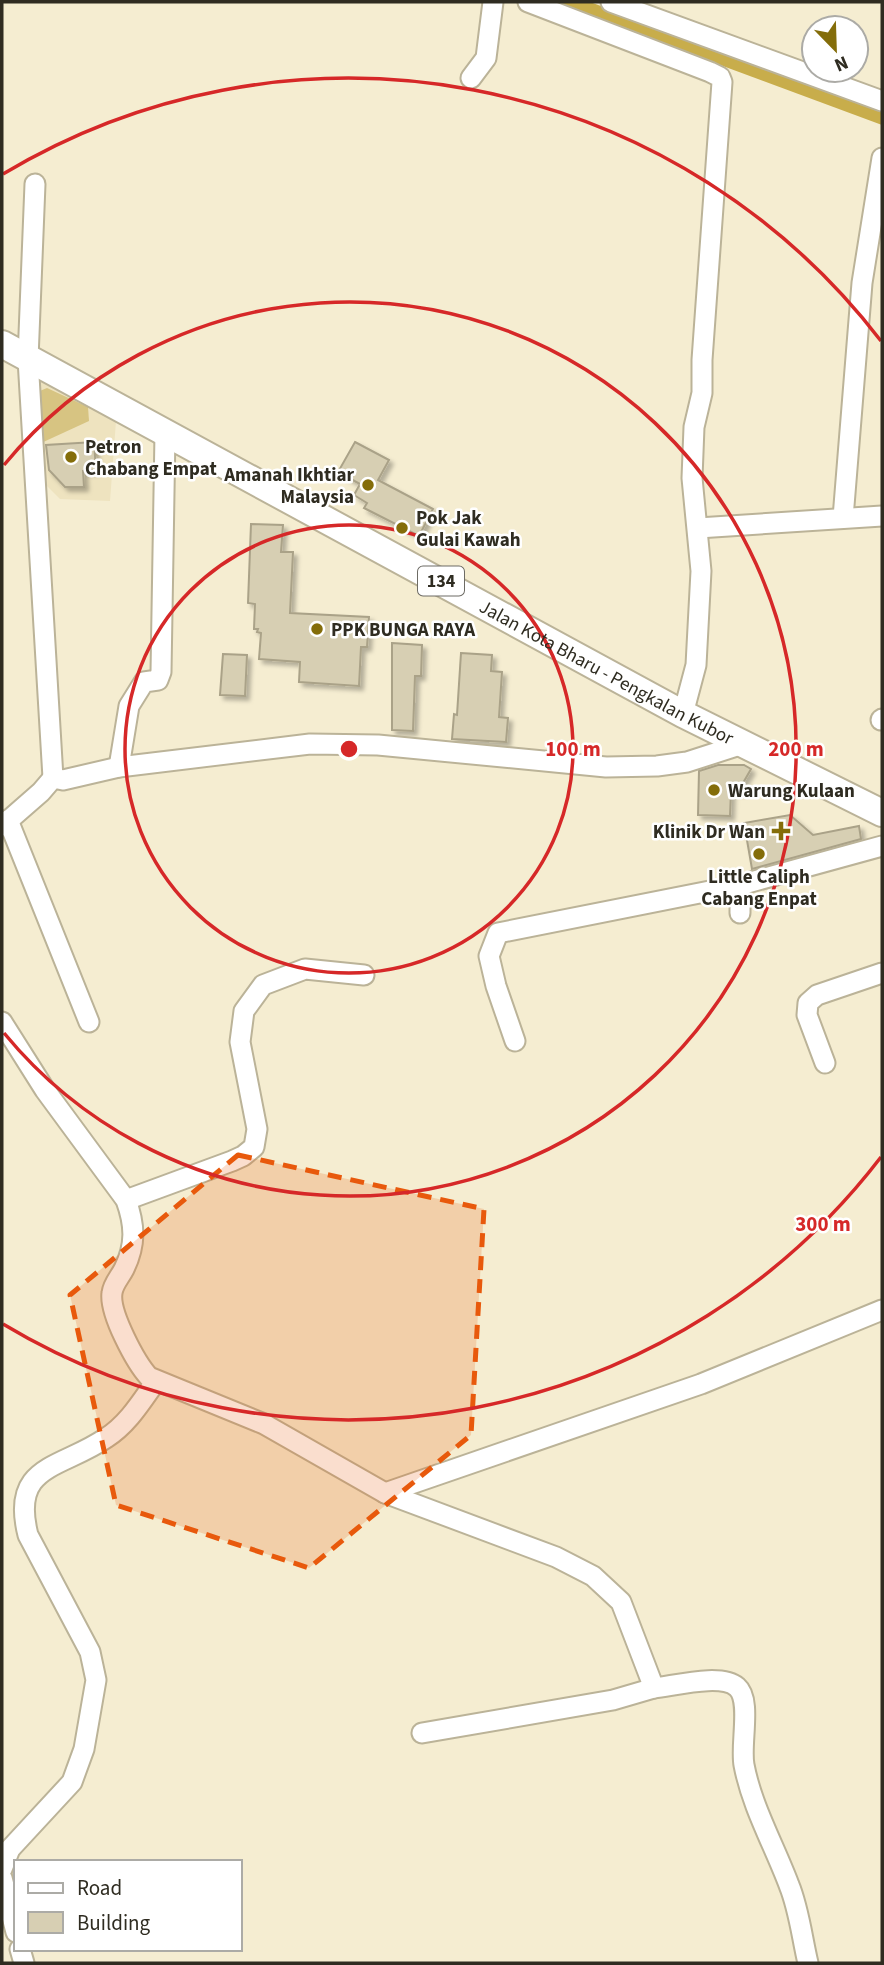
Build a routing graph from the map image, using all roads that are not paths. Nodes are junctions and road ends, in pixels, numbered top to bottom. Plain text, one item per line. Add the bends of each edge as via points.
1 (493, 2) edge
2 (528, 2) edge
3 (611, 2) edge
4 (471, 78) dead end
5 (882, 101) edge
6 (882, 158) edge
7 (35, 184) dead end
8 (2, 344) edge
9 (28, 359) junction
10 (165, 433) junction
11 (882, 516) edge
12 (843, 518) junction
13 (698, 528) junction
14 (683, 713) junction
15 (746, 743) junction
16 (119, 767) junction
17 (53, 778) junction
18 (882, 813) edge
19 (5, 823) edge
20 (882, 845) edge
21 (740, 885) junction
22 (740, 913) dead end
23 (882, 973) edge
24 (365, 975) dead end
25 (2, 1022) edge
26 (89, 1022) dead end
27 (515, 1041) dead end
28 (825, 1063) dead end
29 (126, 1200) junction
30 (882, 1310) edge
31 (156, 1381) junction
32 (385, 1493) junction
33 (654, 1688) junction
34 (422, 1733) dead end
35 (2, 1869) edge
36 (2, 1878) edge
37 (14, 1924) edge
38 (808, 1963) edge

1 - 4 street via 486,58
2 - 13 street via 710,72 722,82 702,393 692,437
3 - 5 street
6 - 12 street via 862,283
7 - 9 street
8 - 9 main road, Jalan Kota Bharu - Pengkalan Kubor / 134
9 - 10 main road, Jalan Kota Bharu - Pengkalan Kubor / 134
9 - 17 street
10 - 14 main road, Jalan Kota Bharu - Pengkalan Kubor / 134
10 - 16 street via 161,672 158,680 144,682 129,706
11 - 12 street
12 - 13 street
13 - 14 street via 701,571 696,665
14 - 15 main road, Jalan Kota Bharu - Pengkalan Kubor / 134
15 - 16 street via 705,758 657,766 590,767 491,754 310,744
15 - 18 main road, Jalan Kota Bharu - Pengkalan Kubor / 134
16 - 17 street via 63,780
17 - 19 street
19 - 26 street
20 - 21 street
21 - 22 street
21 - 27 street via 498,933 489,956
23 - 28 street via 817,995 808,1003 807,1015
24 - 29 street via 305,969 263,985 244,1011 240,1042 257,1129 254,1147 237,1159
25 - 29 street
29 - 31 street via 133,1247 112,1290 113,1304 141,1369
30 - 32 street via 701,1384
31 - 32 street via 264,1424
31 - 35 street via 133,1415 106,1439 36,1476 24,1495 28,1535 90,1652 96,1680 72,1782 10,1849
32 - 33 street via 556,1557 602,1582 627,1613
33 - 34 street via 613,1700
33 - 38 street via 721,1679 742,1693 744,1765 756,1807 793,1894
36 - 37 street

